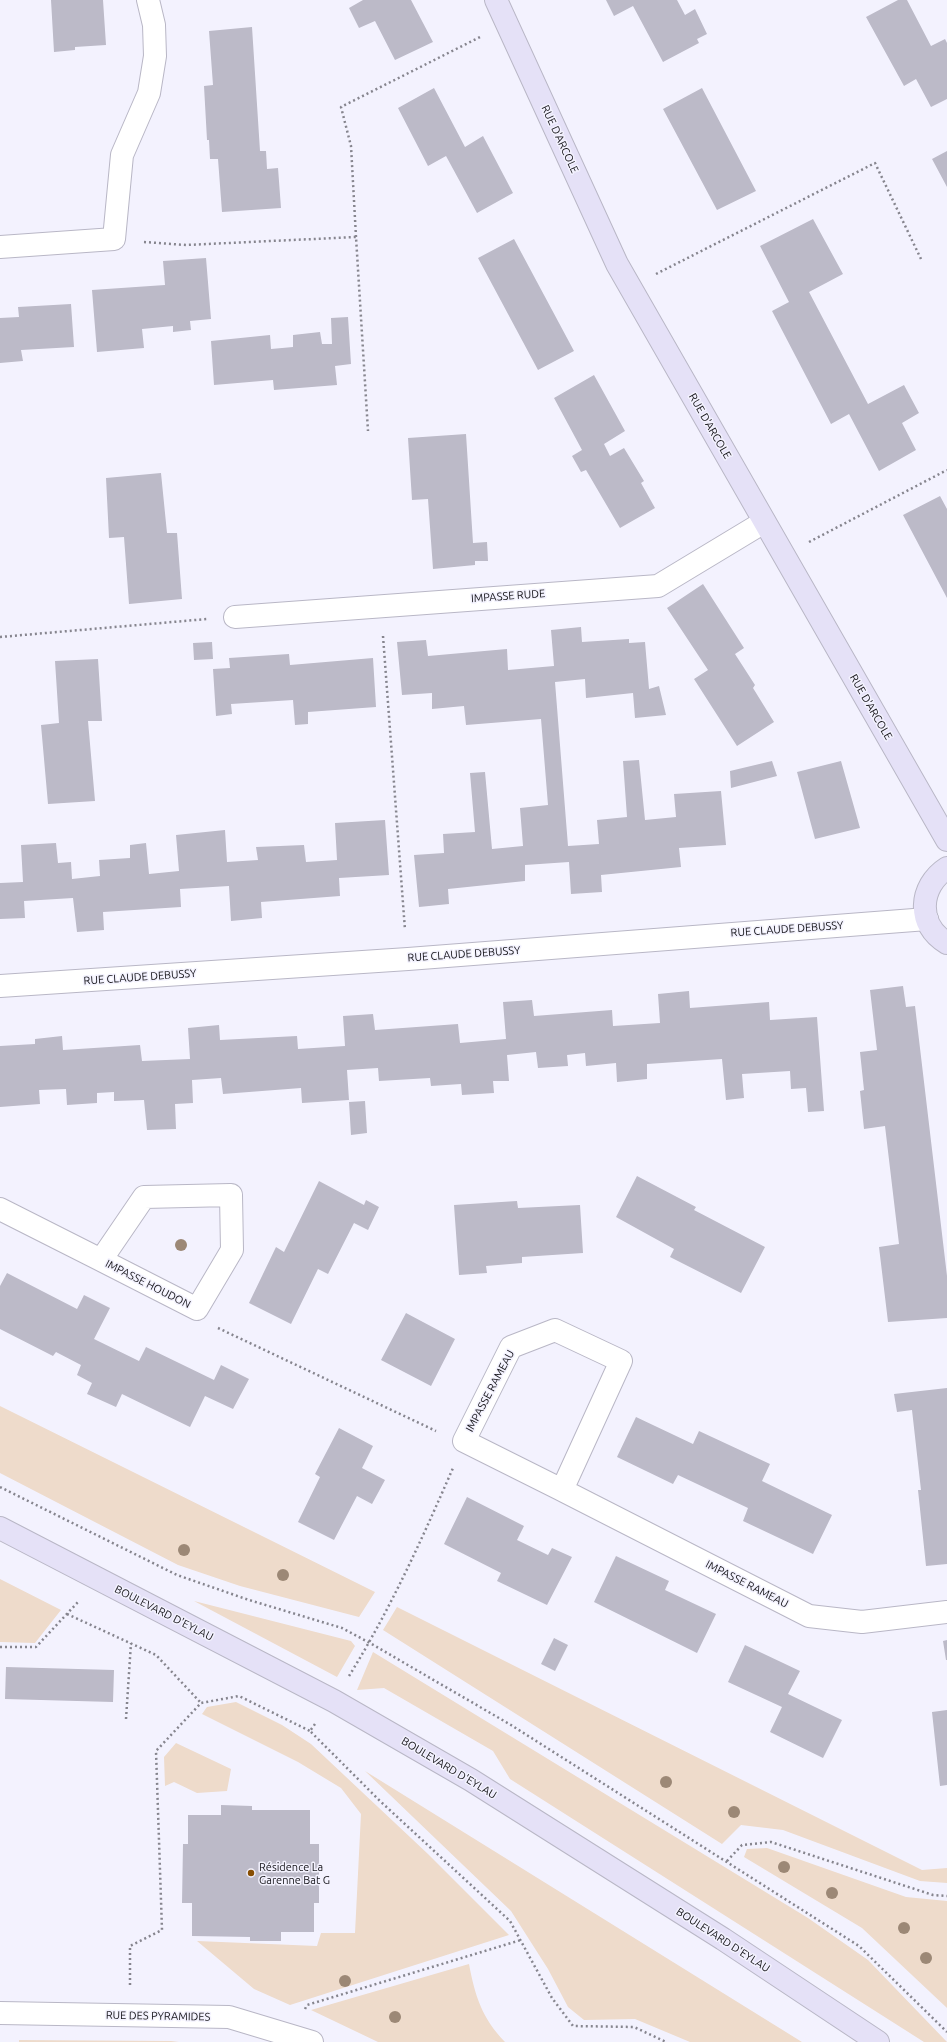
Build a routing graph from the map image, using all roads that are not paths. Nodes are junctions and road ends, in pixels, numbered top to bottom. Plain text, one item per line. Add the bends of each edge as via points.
1 (148, 0) edge
2 (496, 0) edge
3 (0, 248) edge
4 (764, 522) junction
5 (235, 617) road end
6 (947, 840) edge
7 (947, 868) edge
8 (927, 919) junction
9 (947, 943) edge
10 (0, 986) edge
11 (0, 1209) edge
12 (101, 1260) junction
13 (562, 1490) junction
14 (0, 1528) edge
15 (947, 1612) edge
16 (0, 2013) edge
17 (312, 2042) edge
18 (878, 2042) edge

1 - 3 street via 154,25 156,56 149,93 122,155 114,239
2 - 4 main road, RUE D'ARCOLE via 617,264
4 - 5 street, IMPASSE RUDE via 658,586
4 - 6 main road, RUE D'ARCOLE
7 - 8 main road via 930,884 926,895
8 - 9 main road via 933,931
8 - 10 street, RUE CLAUDE DEBUSSY via 408,959
11 - 12 street, IMPASSE HOUDON
12 - 12 street, IMPASSE HOUDON via 144,1197 231,1195 232,1250 197,1309
13 - 13 street, IMPASSE RAMEAU via 621,1361 555,1330 511,1347 464,1441
13 - 15 street, IMPASSE RAMEAU via 809,1616 862,1622
14 - 18 main road, BOULEVARD D'EYLAU via 334,1701 472,1780 723,1939
16 - 17 street, RUE DES PYRAMIDES via 228,2017

